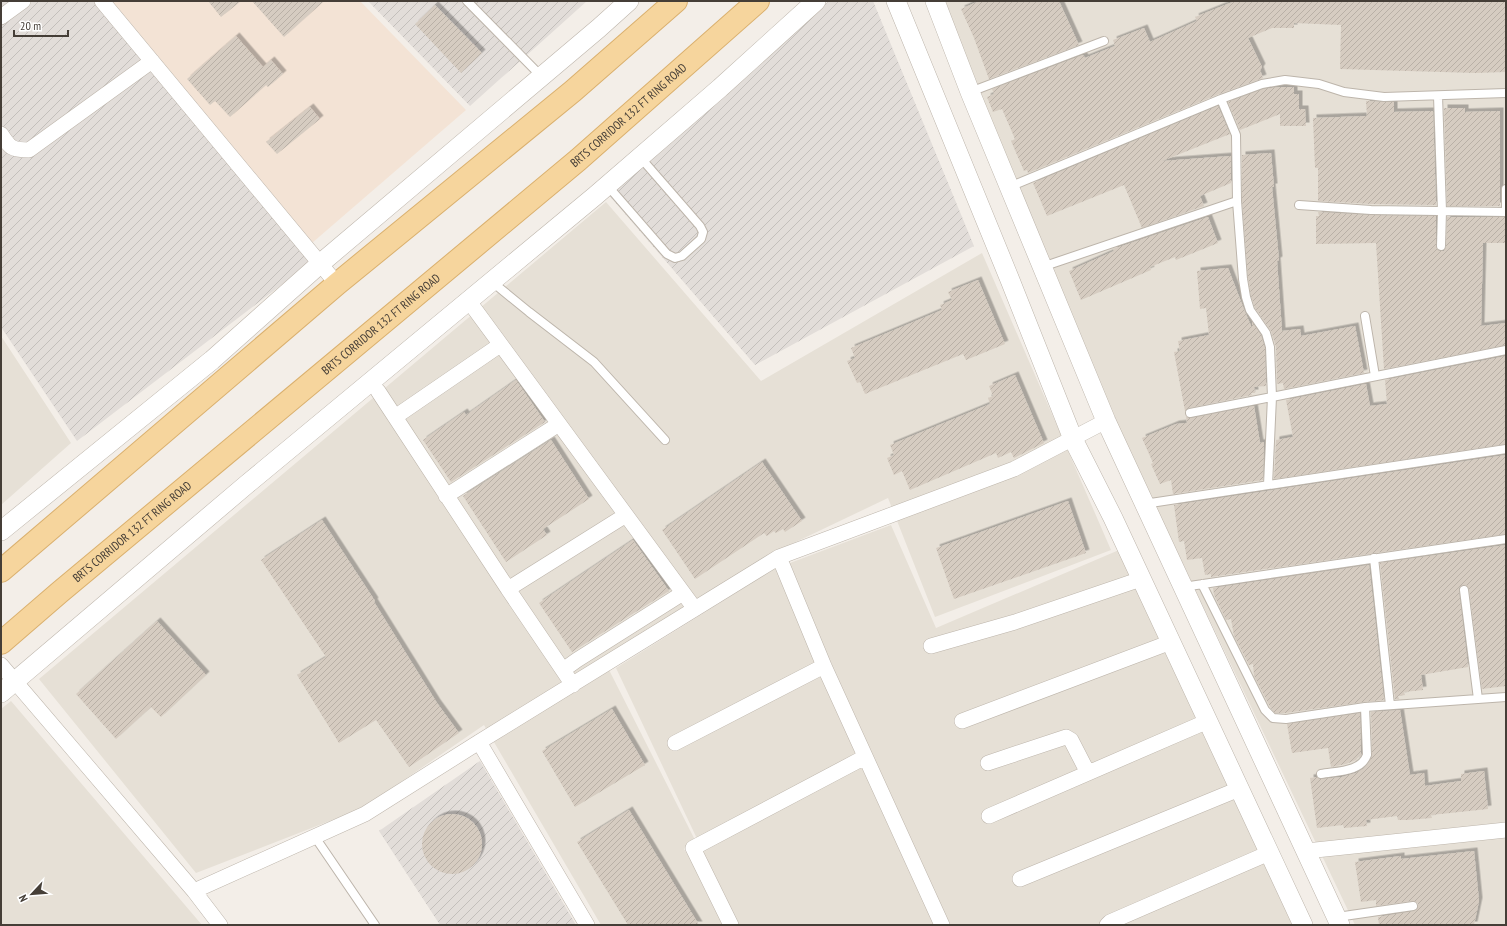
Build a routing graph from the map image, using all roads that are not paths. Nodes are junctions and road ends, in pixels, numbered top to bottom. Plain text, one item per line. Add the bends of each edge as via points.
1 (23, 1) edge
2 (468, 1) edge
3 (629, 1) edge
4 (676, 1) edge
5 (758, 1) edge
6 (816, 1) edge
7 (896, 1) edge
8 (939, 2) edge
9 (107, 3) edge
10 (1, 17) edge
11 (1104, 41) dead end
12 (152, 61) junction
13 (542, 77) junction
14 (970, 92) junction
15 (1506, 93) edge
16 (1438, 96) junction
17 (1221, 99) junction
18 (1, 134) edge
19 (640, 157) junction
20 (607, 185) junction
21 (1009, 187) junction
22 (1506, 189) edge
23 (1237, 200) junction
24 (1299, 205) dead end
25 (1442, 211) junction
26 (1506, 212) edge
27 (1441, 246) dead end
28 (321, 264) junction
29 (1042, 267) junction
30 (491, 281) junction
31 (337, 284) junction
32 (468, 300) junction
33 (1365, 316) dead end
34 (500, 345) junction
35 (1506, 350) edge
36 (1375, 376) junction
37 (378, 391) dead end
38 (1272, 397) junction
39 (1190, 413) dead end
40 (395, 417) junction
41 (1106, 421) junction
42 (559, 424) junction
43 (1073, 439) junction
44 (665, 440) dead end
45 (1506, 449) edge
46 (1268, 486) junction
47 (446, 496) junction
48 (1144, 504) junction
49 (626, 515) junction
50 (1, 531) edge
51 (1506, 539) edge
52 (779, 558) junction
53 (1374, 558) junction
54 (1, 571) edge
55 (1141, 579) junction
56 (1202, 584) junction
57 (1182, 587) junction
58 (508, 589) junction
59 (1464, 590) dead end
60 (684, 593) junction
61 (695, 609) junction
62 (1170, 642) junction
63 (1, 643) edge
64 (931, 646) dead end
65 (1, 665) edge
66 (824, 666) junction
67 (563, 670) junction
68 (573, 685) junction
69 (8, 687) edge
70 (1506, 697) edge
71 (1478, 699) junction
72 (1390, 705) junction
73 (1365, 707) junction
74 (962, 721) dead end
75 (1208, 721) junction
76 (480, 742) junction
77 (675, 744) dead end
78 (865, 756) junction
79 (988, 763) dead end
80 (1088, 774) junction
81 (1321, 774) dead end
82 (1239, 789) junction
83 (989, 816) dead end
84 (1506, 830) edge
85 (315, 837) junction
86 (1306, 851) junction
87 (1269, 853) junction
88 (1020, 879) dead end
89 (194, 891) junction
90 (1413, 906) dead end
91 (1338, 921) edge
92 (220, 925) edge
93 (375, 925) edge
94 (587, 925) edge
95 (731, 925) edge
96 (942, 925) edge
97 (1107, 925) edge
98 (1303, 925) edge

1 - 10 street
2 - 13 lane
3 - 13 street
4 - 31 main road via 573,91
5 - 63 main road, BRTS CORRIDOR 132 FT RING ROAD via 578,160
6 - 19 street
7 - 43 street
8 - 14 street
9 - 12 street
11 - 14 lane
12 - 18 street via 29,150 10,147
12 - 28 street
13 - 28 street
14 - 21 street
15 - 16 lane
16 - 17 lane via 1384,97 1285,80 1262,84
16 - 25 lane
17 - 21 lane
17 - 23 lane via 1236,135
19 - 20 street
19 - 20 lane via 703,232 701,239 682,256 675,258 668,254
20 - 30 street
21 - 29 street
22 - 26 lane
23 - 29 lane
23 - 38 lane via 1246,297 1250,310 1266,333 1270,347
24 - 25 lane
25 - 26 lane
25 - 27 lane
28 - 31 street
28 - 50 street via 212,360
29 - 41 street
30 - 32 street
30 - 44 lane via 594,362
31 - 54 main road
32 - 34 street
32 - 69 street
33 - 36 lane
34 - 40 street
34 - 42 street
35 - 36 lane
36 - 38 lane
37 - 40 street
38 - 39 lane
38 - 46 lane
40 - 47 street
41 - 43 street
41 - 48 street
42 - 47 street
42 - 49 street
43 - 52 street via 1014,469
43 - 55 street
45 - 46 lane
46 - 48 lane
47 - 58 street
48 - 57 street
49 - 58 street
49 - 60 street
51 - 53 lane
52 - 61 street
52 - 66 street
53 - 56 lane
53 - 72 lane
55 - 62 street
55 - 64 street via 1015,622
56 - 57 lane
56 - 73 lane via 1265,710 1273,718 1286,719
57 - 86 street
58 - 67 street
59 - 71 lane
60 - 61 street
60 - 67 street
61 - 68 street
62 - 74 street
62 - 75 street
65 - 69 street
66 - 77 street
66 - 78 street
67 - 68 street
68 - 76 street
69 - 89 street
70 - 71 lane
71 - 72 lane
72 - 73 lane
73 - 81 lane via 1365,761 1358,767
75 - 80 street
75 - 82 street
76 - 85 street via 365,814
76 - 94 street
78 - 95 street via 693,848
78 - 96 street
79 - 80 street via 1066,737 1071,740
80 - 83 street
82 - 87 street
82 - 88 street
84 - 86 street
85 - 89 street
85 - 93 lane
86 - 91 street
87 - 97 street
87 - 98 street
89 - 92 street
90 - 91 lane

